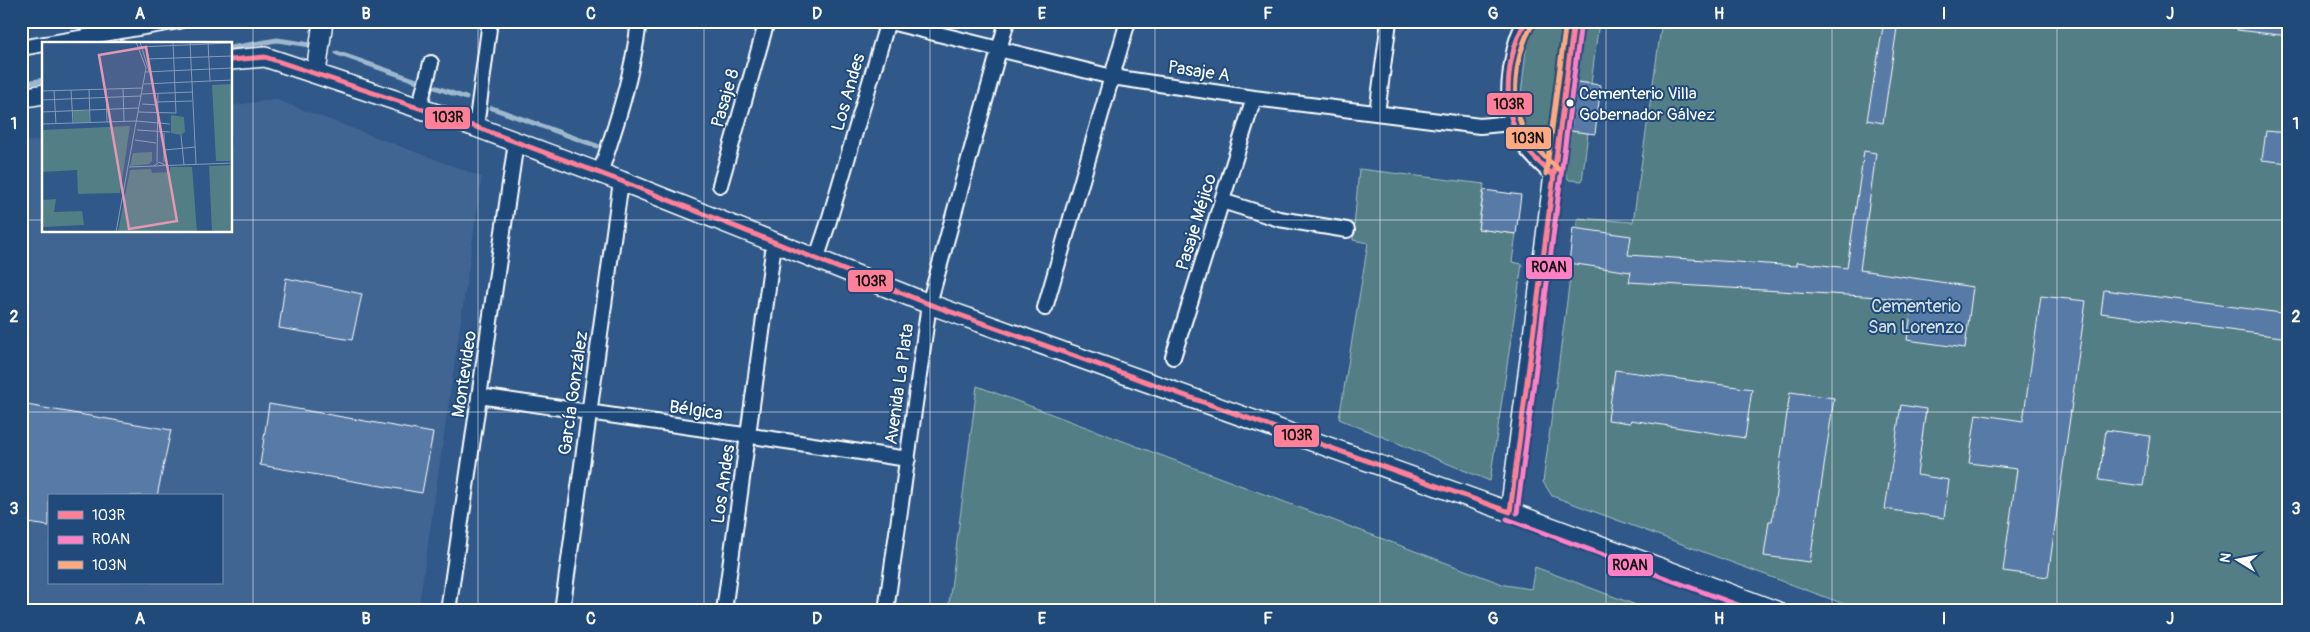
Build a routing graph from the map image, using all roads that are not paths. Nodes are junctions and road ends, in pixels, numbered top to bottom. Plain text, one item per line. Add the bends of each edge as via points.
1 (179, 21) edge
2 (323, 21) edge
3 (490, 21) edge
4 (638, 21) edge
5 (767, 21) edge
6 (887, 21) edge
7 (1008, 21) edge
8 (1128, 21) edge
9 (1389, 21) edge
10 (1574, 21) edge
11 (157, 23) edge
12 (1519, 24) edge
13 (55, 42) edge
14 (42, 44) edge
15 (21, 48) edge
16 (1001, 48) junction
17 (232, 60) edge
18 (431, 63) dead end
19 (316, 73) junction
20 (1112, 77) junction
21 (424, 92) junction
22 (42, 94) edge
23 (21, 98) edge
24 (1254, 98) junction
25 (1377, 113) junction
26 (1511, 123) junction
27 (476, 127) junction
28 (516, 142) junction
29 (600, 173) junction
30 (1553, 175) junction
31 (621, 181) junction
32 (720, 185) dead end
33 (1222, 201) junction
34 (1347, 230) dead end
35 (774, 244) junction
36 (816, 260) junction
37 (929, 304) junction
38 (1045, 308) dead end
39 (1173, 357) dead end
40 (480, 396) junction
41 (590, 414) junction
42 (749, 436) junction
43 (908, 459) junction
44 (1510, 512) junction
45 (448, 611) edge
46 (562, 611) edge
47 (724, 611) edge
48 (886, 611) edge
49 (1776, 611) edge

1 - 11 street
2 - 19 main road
3 - 27 street
4 - 29 street via 625,97
5 - 32 street, Pasaje 8
6 - 16 street, Pasaje A
6 - 36 street, Los Andes
7 - 16 street, Avenida La Plata
8 - 20 street
9 - 25 street
10 - 30 main road
11 - 13 street
12 - 26 street via 1508,96
14 - 15 street
16 - 20 street, Pasaje A
16 - 37 street, Avenida La Plata
17 - 19 main road via 265,57
18 - 21 street
19 - 21 main road
20 - 24 street, Pasaje A
20 - 38 street
21 - 27 main road
22 - 23 main road
24 - 25 street, Pasaje A
24 - 33 street, Pasaje Méjico
25 - 26 street, Pasaje A via 1480,126
26 - 30 street via 1538,162
27 - 28 main road
28 - 29 main road
28 - 40 street, Montevideo
29 - 31 main road
30 - 44 main road
31 - 35 main road
31 - 41 street, García González
33 - 34 street via 1279,219
33 - 39 street, Pasaje Méjico
35 - 36 main road
35 - 42 street, Los Andes
36 - 37 main road
37 - 43 street, Avenida La Plata
37 - 44 main road
40 - 41 street, Bélgica
40 - 45 street, Montevideo
41 - 42 street, Bélgica
41 - 46 street, García González
42 - 43 street, Bélgica
42 - 47 street, Los Andes
43 - 48 street, Avenida La Plata
44 - 49 main road

